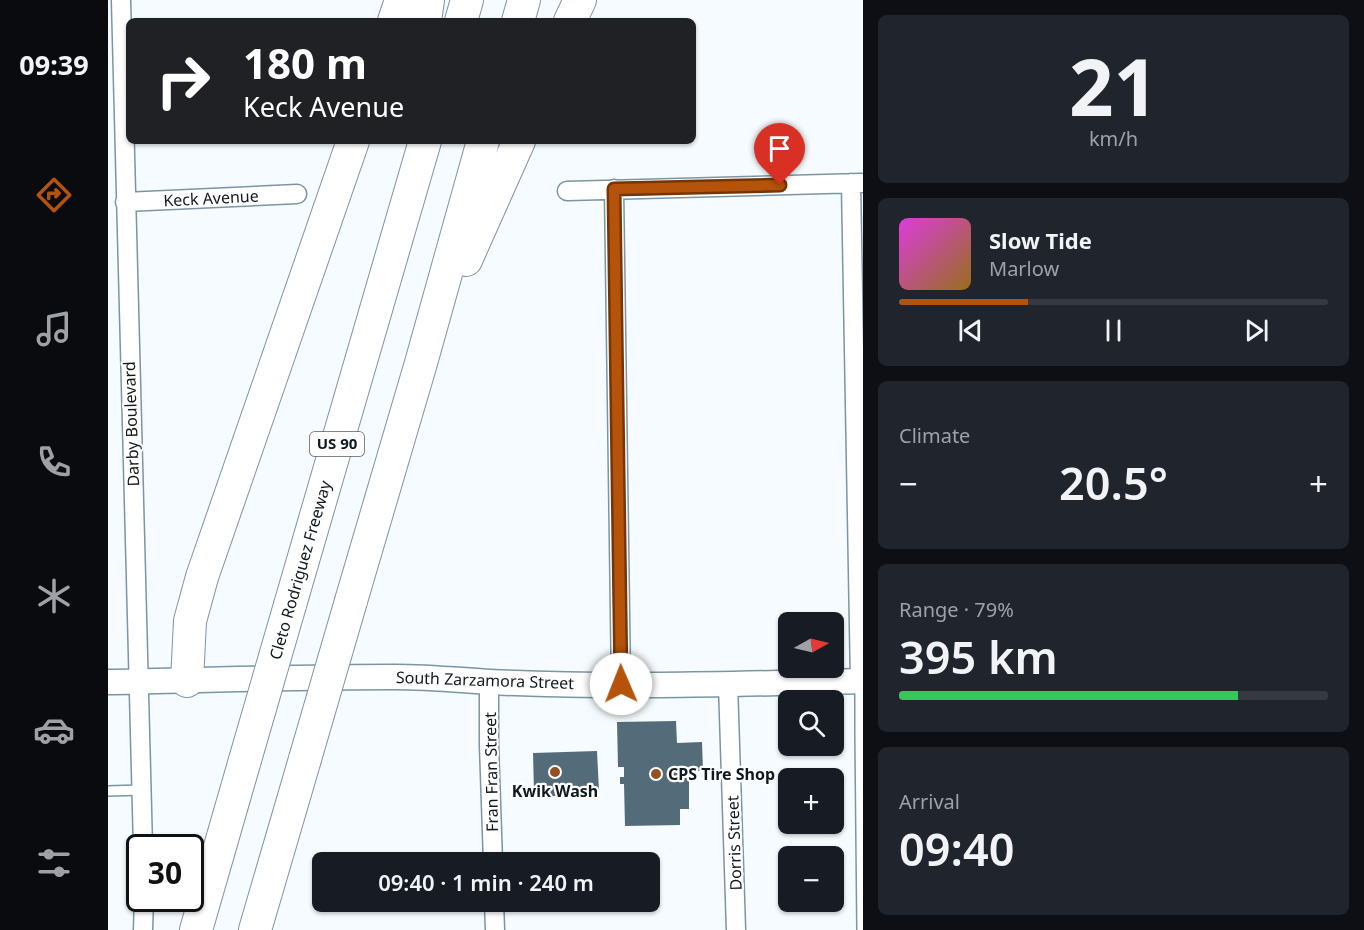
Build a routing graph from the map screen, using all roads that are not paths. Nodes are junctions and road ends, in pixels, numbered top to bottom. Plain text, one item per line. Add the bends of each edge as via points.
1 (121, 0) edge
2 (402, 0) edge
3 (428, 0) edge
4 (467, 0) edge
5 (524, 0) edge
6 (580, 0) edge
7 (395, 18) edge
8 (425, 18) edge
9 (462, 18) edge
10 (519, 18) edge
11 (571, 18) edge
12 (352, 144) edge
13 (406, 144) edge
14 (424, 144) edge
15 (482, 144) edge
16 (518, 144) edge
17 (857, 183) edge
18 (614, 189) junction
19 (567, 190) dead end
20 (297, 194) dead end
21 (125, 202) junction
22 (384, 282) junction
23 (421, 363) junction
24 (187, 681) junction
25 (861, 681) edge
26 (108, 682) edge
27 (138, 682) junction
28 (489, 682) junction
29 (621, 684) junction
30 (728, 684) junction
31 (862, 731) edge
32 (108, 790) edge
33 (142, 790) junction
34 (143, 834) edge
35 (493, 852) edge
36 (143, 912) edge
37 (494, 912) edge
38 (142, 930) edge
39 (196, 930) edge
40 (255, 930) edge
41 (495, 930) edge
42 (736, 930) edge
43 (862, 930) edge

1 - 21 street, Darby Boulevard
2 - 7 highway
3 - 8 highway
4 - 9 highway
5 - 10 highway
6 - 11 highway
12 - 24 highway via 202,577 190,621
13 - 22 highway
14 - 22 highway, Cleto Rodriguez Freeway / US 90
15 - 23 highway
16 - 23 highway
17 - 18 street
17 - 25 street
18 - 19 street
18 - 29 street
20 - 21 street, Keck Avenue
21 - 27 street, Darby Boulevard
22 - 39 highway, Cleto Rodriguez Freeway / US 90, bridge
23 - 40 highway, bridge
24 - 27 main road, South Zarzamora Street
24 - 28 main road, South Zarzamora Street via 395,677
25 - 30 main road, South Zarzamora Street
25 - 31 lane
26 - 27 main road, South Zarzamora Street
27 - 33 street, Darby Boulevard
28 - 29 main road, South Zarzamora Street
28 - 35 street, Fran Fran Street
29 - 30 main road, South Zarzamora Street
30 - 42 street, Dorris Street
31 - 43 lane
32 - 33 lane
33 - 34 street, Darby Boulevard
36 - 38 street
37 - 41 street

